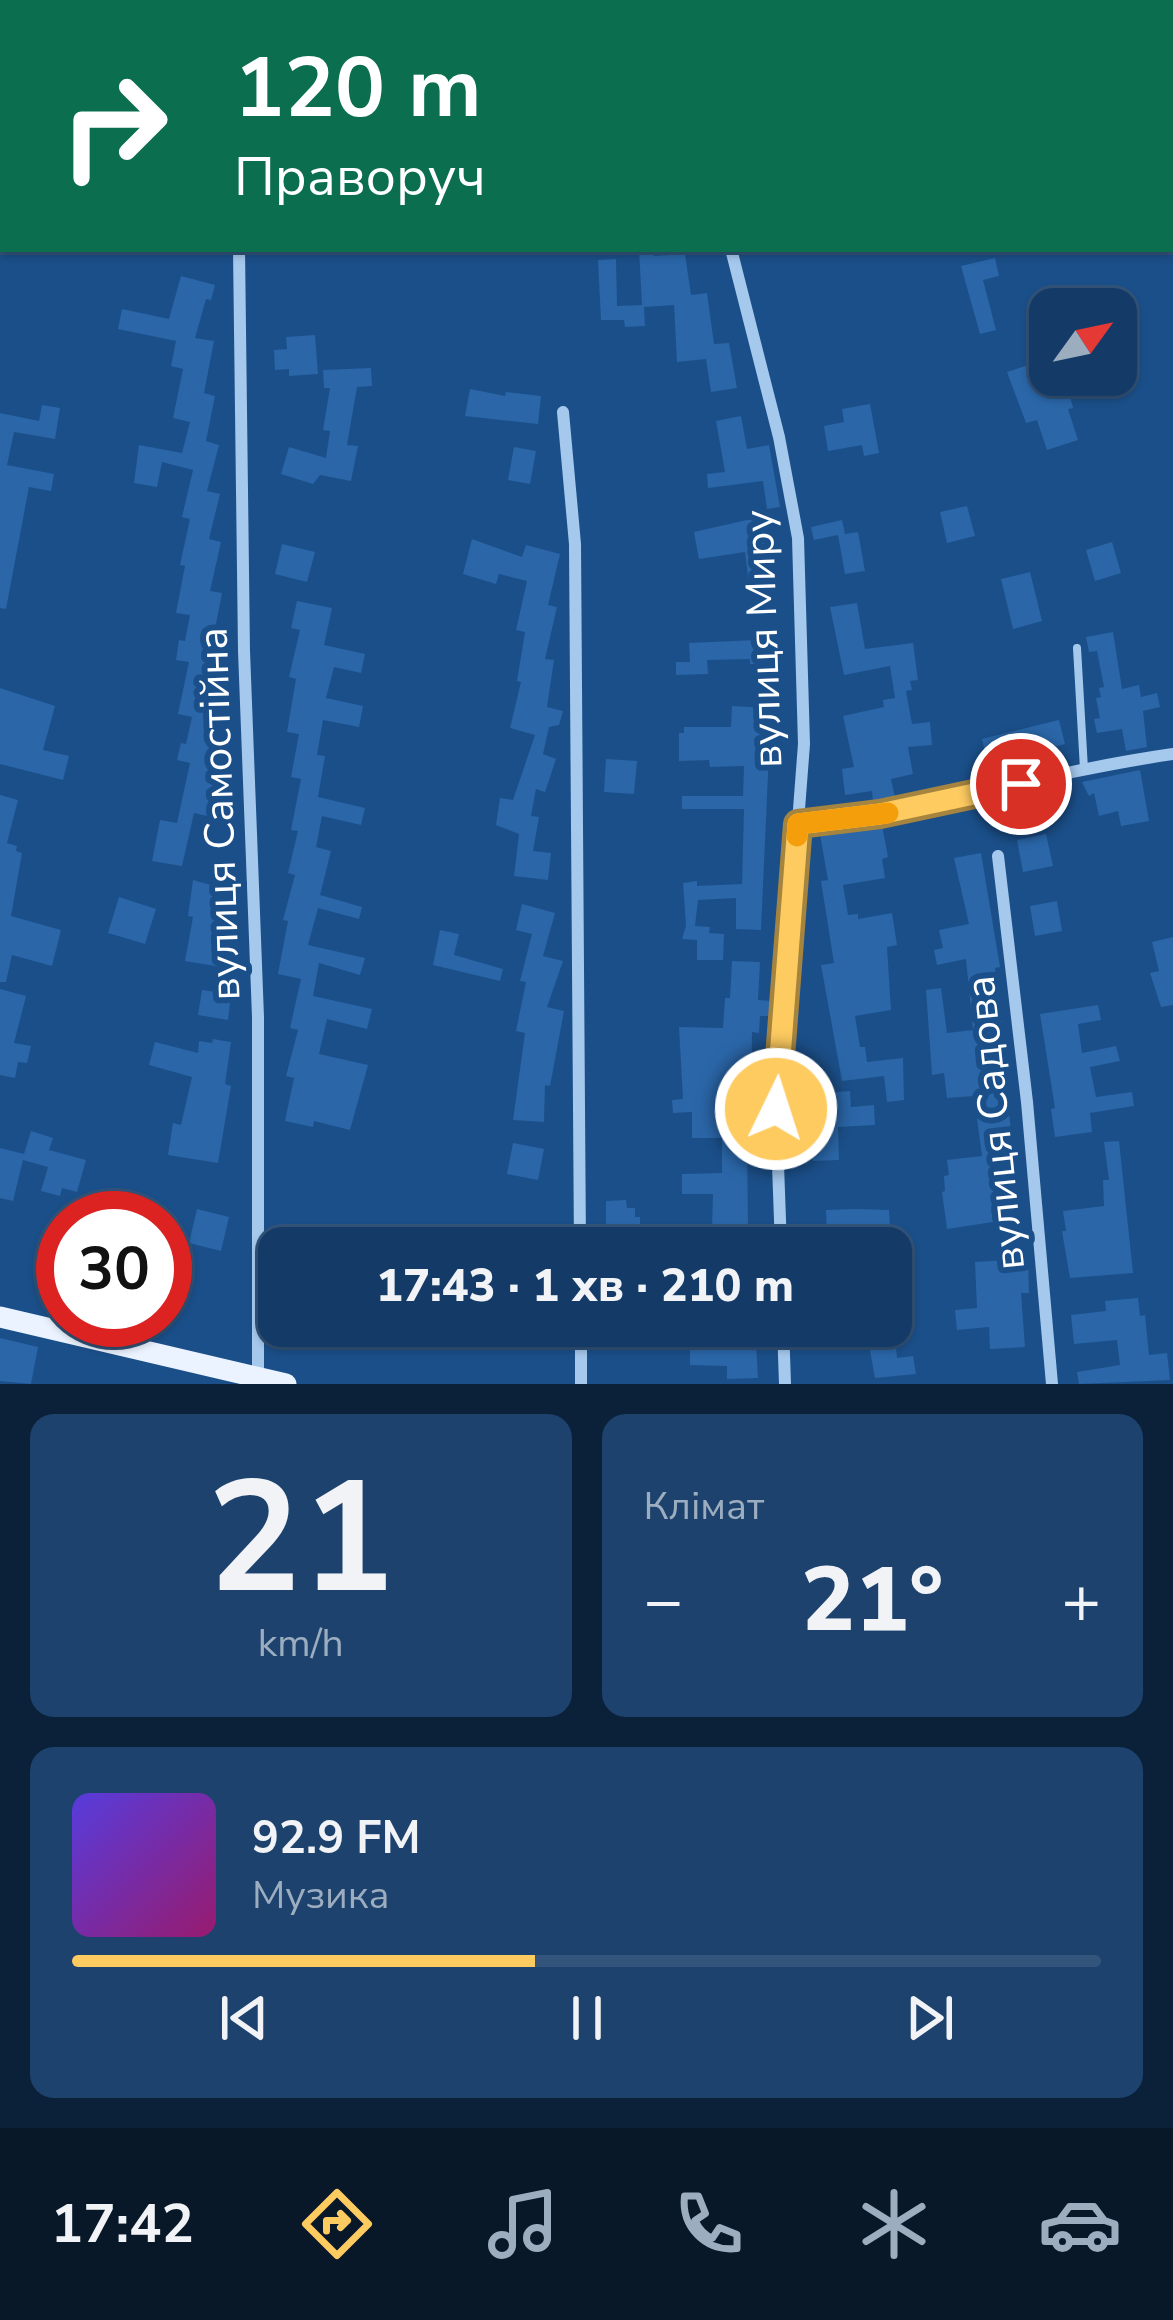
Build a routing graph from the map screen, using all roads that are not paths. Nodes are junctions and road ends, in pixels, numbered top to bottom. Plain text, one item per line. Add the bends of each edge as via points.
1 (239, 252) edge
2 (732, 252) edge
3 (563, 412) dead end
4 (1077, 648) dead end
5 (1173, 754) edge
6 (1084, 769) junction
7 (798, 824) junction
8 (998, 856) dead end
9 (580, 1227) edge
10 (780, 1227) edge
11 (0, 1317) edge
12 (581, 1347) edge
13 (784, 1347) edge
14 (198, 1373) edge
15 (258, 1378) junction
16 (286, 1384) edge
17 (581, 1384) edge
18 (785, 1384) edge
19 (1052, 1384) edge

1 - 15 street, вулиця Самостійна via 258,1017
2 - 7 street, вулиця Миру via 798,538
3 - 9 street via 575,544
4 - 6 lane
5 - 6 street
6 - 7 street
7 - 10 street, вулиця Миру via 776,1109
8 - 19 street, вулиця Садова
11 - 14 main road
12 - 17 street
13 - 18 street
14 - 15 main road
15 - 16 main road

